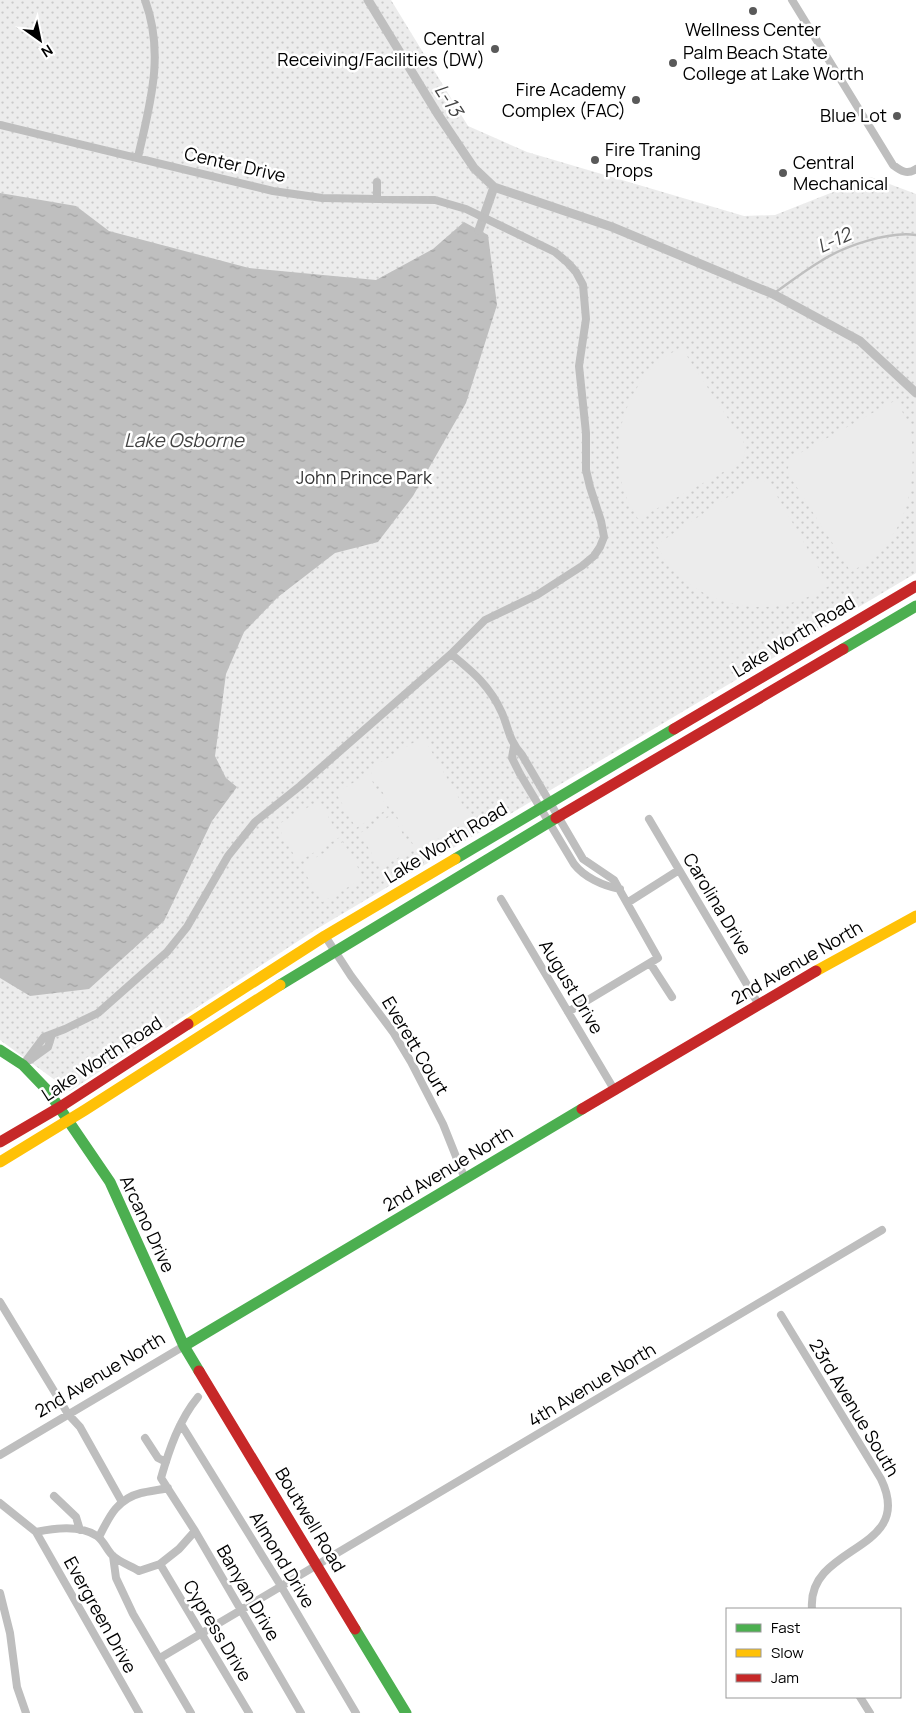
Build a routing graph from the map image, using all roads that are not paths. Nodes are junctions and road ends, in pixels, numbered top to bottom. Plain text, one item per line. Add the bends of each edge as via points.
1 (145, 0) edge
2 (792, 0) edge
3 (0, 125) edge
4 (138, 157) junction
5 (916, 169) edge
6 (377, 182) dead end
7 (377, 198) junction
8 (916, 586) edge
9 (916, 591) edge
10 (916, 606) edge
11 (868, 634) junction
12 (451, 654) junction
13 (514, 746) junction
14 (550, 802) junction
15 (540, 808) junction
16 (559, 816) junction
17 (649, 819) dead end
18 (548, 822) junction
19 (679, 870) junction
20 (620, 888) junction
21 (501, 899) dead end
22 (627, 903) junction
23 (916, 916) edge
24 (325, 936) junction
25 (335, 951) junction
26 (650, 963) junction
27 (672, 997) dead end
28 (759, 1005) junction
29 (568, 1012) junction
30 (0, 1050) edge
31 (23, 1065) junction
32 (615, 1091) junction
33 (60, 1107) junction
34 (70, 1121) junction
35 (0, 1142) edge
36 (0, 1162) edge
37 (465, 1179) junction
38 (882, 1230) dead end
39 (0, 1302) edge
40 (781, 1315) dead end
41 (184, 1346) junction
42 (198, 1397) dead end
43 (68, 1414) junction
44 (181, 1424) junction
45 (145, 1438) dead end
46 (0, 1455) edge
47 (166, 1462) junction
48 (168, 1488) junction
49 (54, 1496) dead end
50 (122, 1502) junction
51 (0, 1503) edge
52 (80, 1530) junction
53 (195, 1531) junction
54 (36, 1532) junction
55 (99, 1537) junction
56 (113, 1556) junction
57 (160, 1564) junction
58 (317, 1565) junction
59 (281, 1586) junction
60 (0, 1593) edge
61 (812, 1608) edge
62 (241, 1610) junction
63 (202, 1633) junction
64 (160, 1658) junction
65 (861, 1698) edge
66 (26, 1713) edge
67 (139, 1713) edge
68 (191, 1713) edge
69 (249, 1713) edge
70 (301, 1713) edge
71 (356, 1713) edge
72 (406, 1713) edge
73 (870, 1713) edge

1 - 4 street via 156,50 154,85
2 - 5 street via 893,165 903,172
3 - 4 street, Center Drive
4 - 7 street, Center Drive via 273,191 322,198
6 - 7 street
7 - 12 street, Center Drive via 435,200 466,209 555,252 576,272 583,285 586,319 578,366 586,433 586,470 604,538 597,551 582,566 537,595 485,620
8 - 14 main road, Lake Worth Road
9 - 11 main road via 879,619
10 - 11 main road, Lake Worth Road
11 - 16 main road, Lake Worth Road
12 - 13 street via 480,678 489,690
12 - 31 street via 255,822 228,856 187,927 168,952 98,1013 52,1034 48,1047
13 - 14 street
13 - 15 street via 512,758
14 - 15 main road, Lake Worth Road
14 - 16 street
15 - 18 street
15 - 24 main road, Lake Worth Road
16 - 18 main road, Lake Worth Road
16 - 20 street via 583,858
17 - 19 street, Carolina Drive
18 - 20 street via 580,871 610,887
18 - 25 main road, Lake Worth Road
19 - 22 street
19 - 28 street, Carolina Drive
20 - 22 street
21 - 29 street, August Drive
22 - 26 street via 658,958
23 - 28 main road, 2nd Avenue North
24 - 25 street, Everett Court
24 - 33 main road, Lake Worth Road
25 - 34 main road, Lake Worth Road
25 - 37 street, Everett Court via 411,1062 443,1124
26 - 27 street
26 - 29 street
28 - 32 main road, 2nd Avenue North
29 - 32 street, August Drive
30 - 31 main road, Arcano Drive
31 - 33 main road, Arcano Drive
32 - 37 main road, 2nd Avenue North
33 - 34 main road, Arcano Drive
33 - 35 main road, Lake Worth Road
34 - 36 main road, Lake Worth Road
34 - 41 main road, Arcano Drive via 110,1182
37 - 41 main road, 2nd Avenue North
38 - 58 street, 4th Avenue North
39 - 43 street
40 - 61 street, 23rd Avenue South via 880,1479 887,1497 886,1515 878,1531 823,1574 812,1596
41 - 43 street, 2nd Avenue North
41 - 58 main road, Boutwell Road
42 - 44 street
43 - 46 street, 2nd Avenue North
43 - 50 street via 80,1428
44 - 47 street
44 - 59 street, Almond Drive
45 - 47 street via 158,1458
47 - 48 street via 161,1478
48 - 50 street via 142,1493
48 - 53 street, Banyan Drive
49 - 52 street via 73,1513
50 - 55 street via 109,1516
51 - 54 street
52 - 54 street via 57,1528
52 - 55 street
53 - 57 street
53 - 62 street, Banyan Drive
54 - 67 street, Evergreen Drive
55 - 56 street
56 - 57 street via 139,1571
56 - 64 street via 116,1578 132,1614
57 - 63 street, Cypress Drive
58 - 59 street, 4th Avenue North
58 - 72 main road, Boutwell Road
59 - 62 street, 4th Avenue North
59 - 71 street, Almond Drive
60 - 66 street via 10,1632 17,1687
62 - 63 street, 4th Avenue North
62 - 70 street, Banyan Drive
63 - 64 street, 4th Avenue North
63 - 69 street, Cypress Drive
64 - 68 street
65 - 73 street

